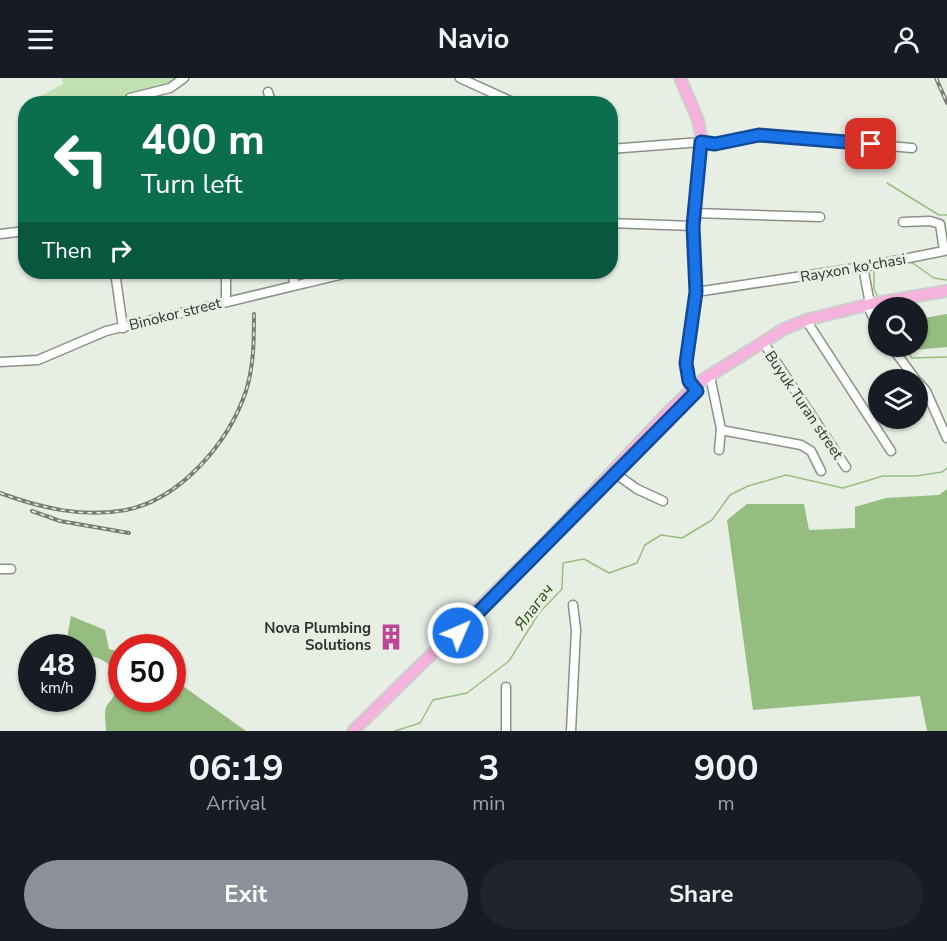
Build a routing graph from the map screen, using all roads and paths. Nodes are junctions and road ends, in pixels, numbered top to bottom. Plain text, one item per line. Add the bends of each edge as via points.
1 (184, 78) edge
2 (460, 78) edge
3 (680, 78) edge
4 (268, 92) dead end
5 (138, 96) edge
6 (269, 96) edge
7 (499, 96) edge
8 (701, 142) junction
9 (618, 148) edge
10 (912, 148) dead end
11 (694, 213) junction
12 (820, 217) dead end
13 (903, 222) dead end
14 (618, 223) edge
15 (693, 226) junction
16 (18, 232) edge
17 (0, 234) edge
18 (863, 267) junction
19 (116, 279) edge
20 (226, 279) edge
21 (293, 279) edge
22 (320, 279) edge
23 (295, 285) junction
24 (947, 291) edge
25 (696, 292) junction
26 (947, 296) edge
27 (869, 297) edge
28 (918, 297) edge
29 (928, 298) edge
30 (226, 301) junction
31 (868, 307) edge
32 (807, 322) junction
33 (123, 328) junction
34 (764, 344) junction
35 (0, 362) edge
36 (711, 377) junction
37 (695, 389) junction
38 (928, 395) edge
39 (721, 430) junction
40 (947, 438) edge
41 (719, 450) dead end
42 (891, 451) dead end
43 (846, 467) dead end
44 (821, 471) dead end
45 (616, 474) junction
46 (663, 501) dead end
47 (547, 544) junction
48 (531, 559) junction
49 (0, 569) edge
50 (11, 569) dead end
51 (573, 605) dead end
52 (506, 687) dead end
53 (353, 731) edge
54 (359, 731) edge
55 (506, 731) edge
56 (572, 731) edge

1 - 5 street via 170,88
2 - 7 street
3 - 8 main road via 699,125
4 - 6 street
8 - 9 street
8 - 10 street via 715,144 759,135
8 - 11 main road
11 - 12 street
11 - 15 main road
13 - 18 street, Rayxon ko'chasi via 940,224 944,252
14 - 15 street
15 - 25 main road
16 - 17 street
18 - 25 street, Rayxon ko'chasi
18 - 27 street
19 - 33 street
20 - 30 street
21 - 23 street
22 - 23 street, Binokor street
23 - 30 street, Binokor street
24 - 28 main road
25 - 37 main road via 686,363
26 - 29 main road
30 - 33 street, Binokor street
31 - 32 main road
32 - 34 main road
32 - 42 street
33 - 35 street, Binokor street via 106,331 51,356
34 - 36 main road
34 - 43 street, Buyuk Turan street
36 - 37 main road
36 - 39 street
37 - 45 main road
37 - 47 main road
38 - 40 street
39 - 41 street
39 - 44 street via 801,444 811,451
45 - 46 street
45 - 47 main road
47 - 48 main road
48 - 53 main road
48 - 54 main road
49 - 50 street
51 - 56 street via 576,630
52 - 55 street

